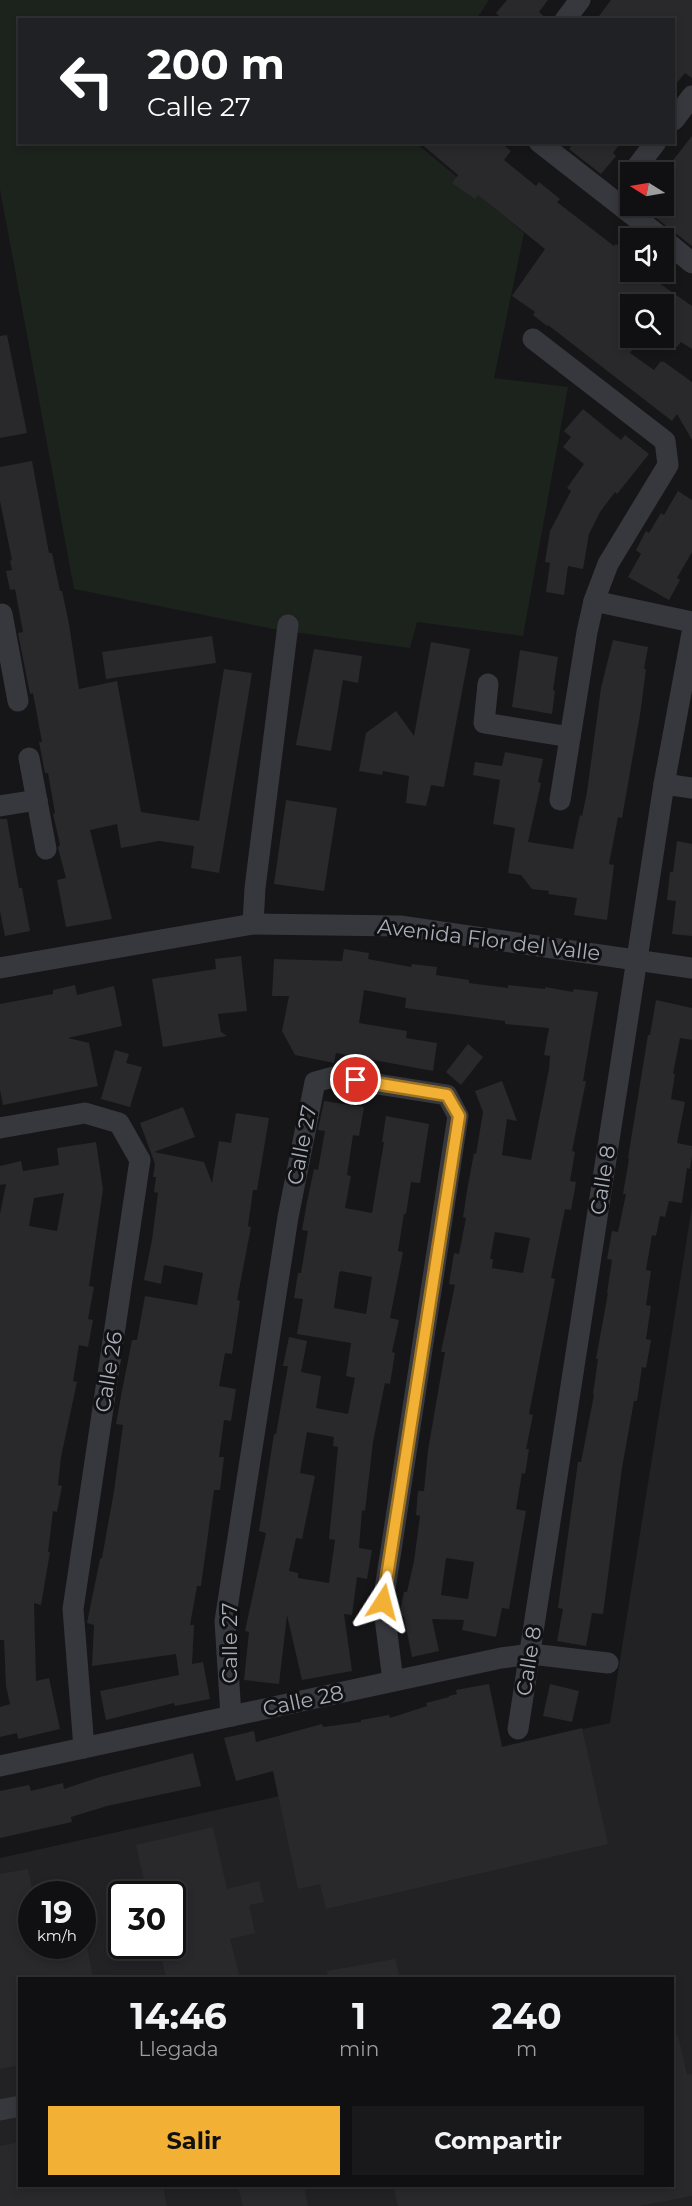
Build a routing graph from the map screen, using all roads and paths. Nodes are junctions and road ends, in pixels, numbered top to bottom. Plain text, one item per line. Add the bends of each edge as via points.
1 (580, 0) edge
2 (566, 18) edge
3 (692, 96) edge
4 (675, 119) edge
5 (542, 144) edge
6 (654, 144) edge
7 (641, 162) edge
8 (620, 189) edge
9 (612, 200) junction
10 (648, 228) edge
11 (674, 248) edge
12 (692, 262) edge
13 (533, 339) dead end
14 (594, 601) junction
15 (2, 614) dead end
16 (692, 622) edge
17 (288, 625) dead end
18 (692, 633) edge
19 (5, 654) edge
20 (488, 684) dead end
21 (18, 700) dead end
22 (570, 737) junction
23 (29, 758) dead end
24 (664, 784) junction
25 (692, 788) edge
26 (37, 800) junction
27 (560, 800) dead end
28 (0, 806) edge
29 (46, 849) dead end
30 (253, 924) junction
31 (637, 959) junction
32 (0, 968) edge
33 (692, 968) edge
34 (0, 1128) edge
35 (531, 1654) junction
36 (608, 1663) dead end
37 (393, 1681) junction
38 (231, 1716) junction
39 (518, 1729) dead end
40 (84, 1748) junction
41 (0, 1766) edge
42 (18, 2106) edge
43 (0, 2110) edge

1 - 2 street
3 - 4 street
5 - 9 street
6 - 7 street
8 - 9 street
9 - 10 street
11 - 12 street
13 - 14 street via 665,441 668,465 608,564
14 - 16 street
14 - 22 street
15 - 19 street
17 - 30 street
18 - 24 street, Calle 8
19 - 21 street
20 - 22 street via 484,723
22 - 27 street
23 - 26 street
24 - 25 street
24 - 31 street, Calle 8
26 - 28 street
26 - 29 street
30 - 31 street, Avenida Flor del Valle via 400,926
30 - 32 street, Avenida Flor del Valle
31 - 33 street, Avenida Flor del Valle
31 - 35 street, Calle 8
34 - 40 street, Calle 26 via 85,1113 119,1122 140,1160 73,1609
35 - 36 street, Calle 28
35 - 37 street, Calle 28
35 - 39 street, Calle 8
37 - 38 street, Calle 28
37 - 38 street, Calle 27 via 383,1602 459,1116 447,1095 333,1077 315,1082 286,1227 225,1621
38 - 40 street, Calle 28
40 - 41 street, Calle 28
42 - 43 street

